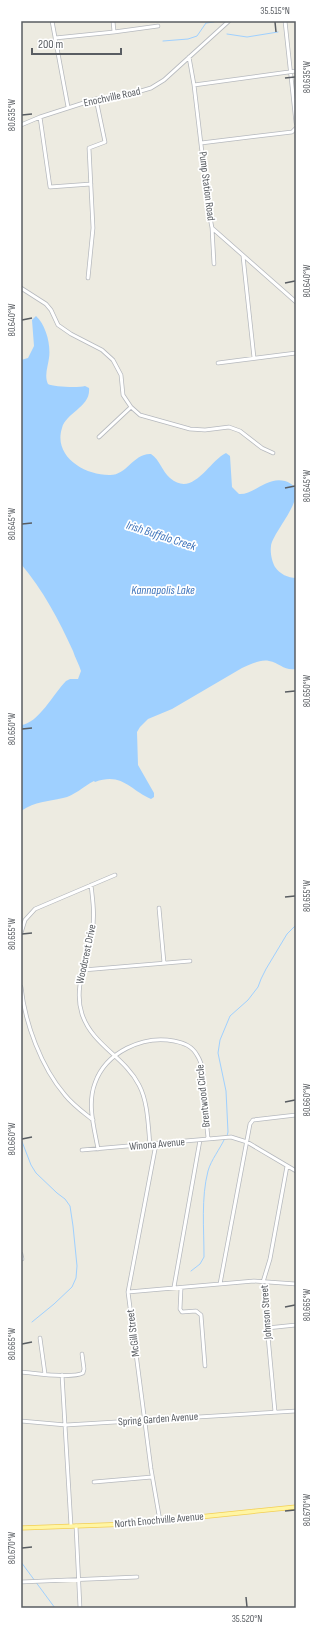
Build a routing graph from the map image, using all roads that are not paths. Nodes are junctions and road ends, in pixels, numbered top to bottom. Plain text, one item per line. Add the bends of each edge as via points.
1 (52, 21) edge
2 (113, 21) edge
3 (229, 21) edge
4 (285, 21) edge
5 (158, 26) dead end
6 (114, 32) junction
7 (55, 38) junction
8 (189, 57) junction
9 (296, 71) edge
10 (291, 72) junction
11 (194, 85) junction
12 (96, 98) junction
13 (68, 107) junction
14 (40, 117) junction
15 (296, 123) edge
16 (21, 125) edge
17 (296, 128) edge
18 (201, 143) junction
19 (91, 184) junction
20 (212, 228) junction
21 (244, 256) junction
22 (214, 264) dead end
23 (88, 278) dead end
24 (21, 288) edge
25 (296, 302) edge
26 (296, 353) edge
27 (254, 358) junction
28 (218, 363) dead end
29 (131, 407) junction
30 (99, 437) dead end
31 (273, 453) dead end
32 (115, 875) dead end
33 (91, 885) junction
34 (159, 908) dead end
35 (21, 933) edge
36 (190, 961) dead end
37 (164, 963) junction
38 (83, 970) junction
39 (21, 987) edge
40 (115, 1056) junction
41 (296, 1115) edge
42 (93, 1120) junction
43 (208, 1138) junction
44 (200, 1140) junction
45 (247, 1142) junction
46 (156, 1144) junction
47 (150, 1145) junction
48 (98, 1149) junction
49 (82, 1150) dead end
50 (287, 1166) junction
51 (296, 1171) edge
52 (21, 1254) edge
53 (22, 1259) edge
54 (263, 1282) junction
55 (220, 1284) junction
56 (296, 1284) edge
57 (174, 1287) junction
58 (180, 1288) junction
59 (128, 1292) junction
60 (296, 1325) edge
61 (267, 1328) junction
62 (40, 1338) dead end
63 (82, 1354) dead end
64 (205, 1366) dead end
65 (21, 1372) edge
66 (45, 1374) junction
67 (62, 1375) junction
68 (296, 1411) edge
69 (275, 1412) junction
70 (144, 1420) junction
71 (21, 1421) edge
72 (66, 1425) junction
73 (152, 1477) junction
74 (94, 1482) dead end
75 (296, 1507) edge
76 (160, 1521) junction
77 (71, 1526) junction
78 (76, 1526) junction
79 (21, 1528) edge
80 (137, 1577) dead end
81 (78, 1579) junction
82 (21, 1582) edge
83 (80, 1608) edge

1 - 7 street
2 - 6 street
3 - 8 street, Enochville Road
4 - 10 street
5 - 6 street
6 - 7 street
7 - 13 street
8 - 11 street, Pump Station Road
8 - 12 street, Enochville Road via 164,80 151,88
9 - 10 street
10 - 11 street
10 - 15 street
11 - 18 street, Pump Station Road
12 - 13 street, Enochville Road
12 - 19 street via 104,142 90,148
13 - 14 street, Enochville Road
14 - 16 street, Enochville Road
14 - 19 street via 50,187
17 - 18 street via 292,132
18 - 20 street, Pump Station Road
19 - 23 street via 93,228
20 - 21 street, Pump Station Road
20 - 22 street
21 - 25 street, Pump Station Road
21 - 27 street
24 - 29 street via 46,304 58,325 102,350 113,360 121,375 123,395
26 - 27 street
27 - 28 street
29 - 30 street
29 - 31 street via 140,415 190,429 230,427
32 - 33 street
33 - 35 street via 35,909 25,920
33 - 38 street, Woodcrest Drive via 94,919
34 - 37 street
36 - 37 street
37 - 38 street
38 - 40 street, Woodcrest Drive via 79,985 82,1014 97,1040
39 - 42 street via 26,1019 50,1072 65,1095
40 - 42 street, Brentwood Circle via 101,1071 95,1084 91,1104
40 - 43 street, Brentwood Circle via 146,1041 171,1041 192,1047 201,1064
40 - 47 street, Woodcrest Drive via 139,1085 145,1102
41 - 45 street via 253,1120
42 - 48 street, Brentwood Circle
43 - 44 street, Winona Avenue
43 - 45 street, Winona Avenue via 231,1137
44 - 46 street, Winona Avenue
44 - 57 street
45 - 50 street, Winona Avenue
45 - 55 street
46 - 47 street, Winona Avenue
46 - 59 street, McGill Street
47 - 48 street, Winona Avenue
48 - 49 street, Winona Avenue
50 - 51 street, Winona Avenue
50 - 54 street, Johnson Street via 270,1259
52 - 53 street
54 - 55 street
54 - 56 street
54 - 61 street, Johnson Street
55 - 58 street
57 - 58 street
57 - 59 street
58 - 64 street via 182,1312 196,1311 201,1314
59 - 70 street, McGill Street
60 - 61 street
61 - 69 street, Johnson Street
62 - 66 street
63 - 67 street via 83,1373 76,1376
65 - 66 street
66 - 67 street
67 - 72 street
68 - 69 street, Spring Garden Avenue
69 - 70 street, Spring Garden Avenue
70 - 72 street, Spring Garden Avenue
70 - 73 street, McGill Street
71 - 72 street, Spring Garden Avenue
72 - 77 street
73 - 74 street
73 - 76 street, McGill Street
75 - 76 main road, North Enochville Avenue
76 - 78 main road, North Enochville Avenue
77 - 78 main road, North Enochville Avenue
77 - 79 main road, North Enochville Avenue
78 - 81 street
80 - 81 street
81 - 82 street
81 - 83 street

